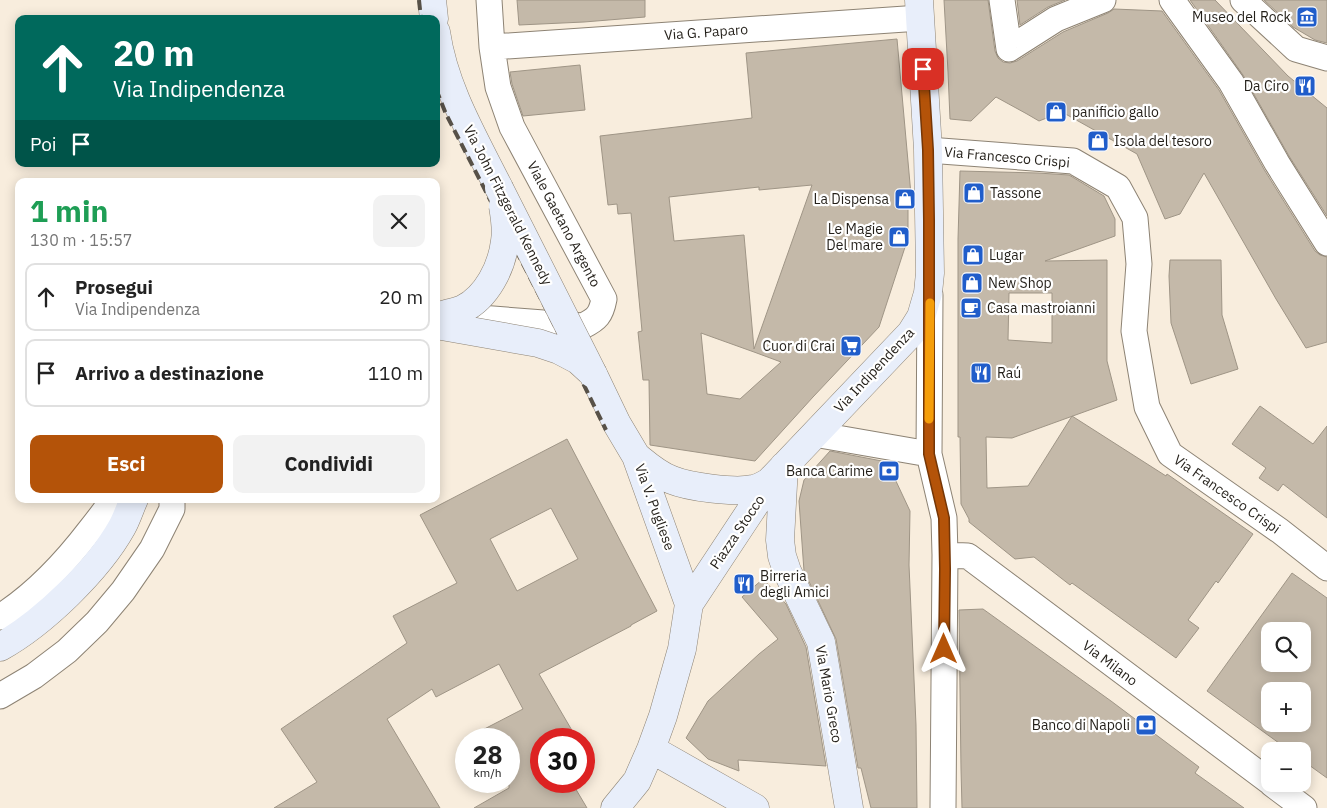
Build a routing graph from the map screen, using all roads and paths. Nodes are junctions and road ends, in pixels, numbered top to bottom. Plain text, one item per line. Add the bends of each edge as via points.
1 (432, 0) edge
2 (489, 0) edge
3 (1002, 0) edge
4 (1102, 0) edge
5 (1170, 0) edge
6 (1243, 0) edge
7 (919, 9) edge
8 (434, 15) edge
9 (492, 46) junction
10 (440, 52) edge
11 (1327, 58) edge
12 (928, 150) junction
13 (499, 188) junction
14 (1327, 243) edge
15 (930, 273) junction
16 (440, 315) edge
17 (440, 316) edge
18 (440, 327) edge
19 (593, 374) junction
20 (814, 434) junction
21 (929, 454) junction
22 (636, 456) junction
23 (778, 474) junction
24 (96, 503) edge
25 (110, 503) edge
26 (132, 503) edge
27 (172, 504) edge
28 (945, 555) junction
29 (1327, 568) edge
30 (0, 600) edge
31 (689, 604) junction
32 (0, 617) edge
33 (0, 647) edge
34 (0, 678) edge
35 (0, 696) edge
36 (652, 749) junction
37 (1261, 776) edge
38 (1283, 792) edge
39 (618, 804) edge
40 (755, 808) edge
41 (850, 808) edge
42 (943, 808) edge
43 (1304, 808) edge

1 - 8 street
2 - 9 street, Viale Gaetano Argento
3 - 4 street via 1009,49 1056,19
5 - 14 street via 1231,82 1276,163
6 - 11 street via 1296,48
7 - 9 street, Via G. Paparo
7 - 12 street, Via Indipendenza
9 - 17 street, Viale Gaetano Argento via 498,87 512,127 604,299 602,310 583,326
10 - 13 street, Via John Fitzgerald Kennedy via 458,107
12 - 15 street, Via Indipendenza
12 - 29 street, Via Francesco Crispi via 1073,161 1118,187 1135,218 1140,264 1134,331 1146,407 1170,454
13 - 16 street, bridge via 506,240 496,272 478,298 463,308
13 - 19 street, Via John Fitzgerald Kennedy, bridge
15 - 20 street, Via Indipendenza via 921,317 911,333
15 - 21 street, Via Indipendenza
18 - 19 street, bridge via 538,343 578,360
19 - 22 street, Via V. Pugliese
20 - 21 street
20 - 23 street, Via Indipendenza
21 - 28 street, Via Indipendenza via 944,518
22 - 23 street, Piazza Stocco via 671,480 688,485 754,489
22 - 31 street, Via V. Pugliese
23 - 31 street, Piazza Stocco
23 - 41 street, Via Mario Greco via 782,556 821,642
24 - 30 street via 78,528 35,574
25 - 32 street via 47,580
26 - 33 street via 106,551 75,587 44,616
27 - 34 street via 86,613 26,662
27 - 35 street via 152,549 97,622 67,651
28 - 37 street, Via Milano via 968,556
28 - 42 street, Via Indipendenza
31 - 36 street, Via V. Pugliese via 682,649
36 - 39 street, Via V. Pugliese via 637,781
36 - 40 street
38 - 43 street, Via Milano

